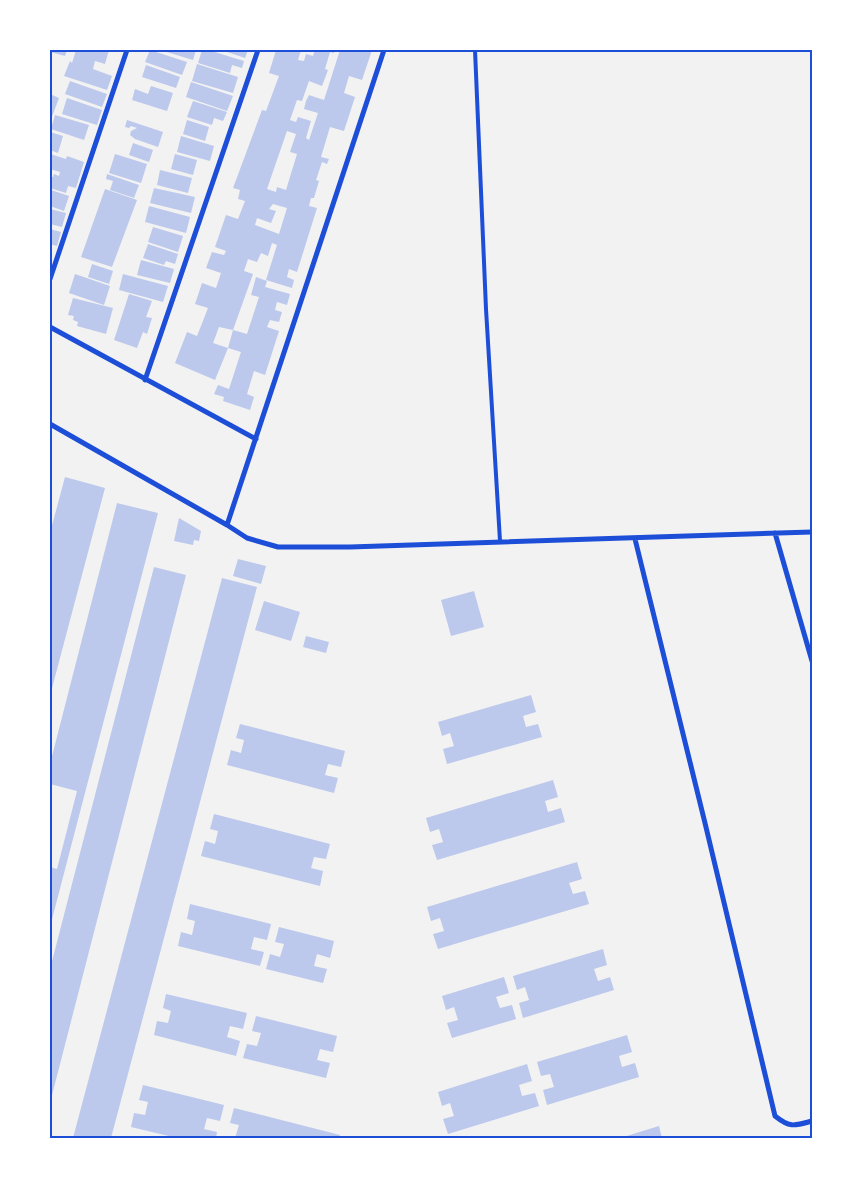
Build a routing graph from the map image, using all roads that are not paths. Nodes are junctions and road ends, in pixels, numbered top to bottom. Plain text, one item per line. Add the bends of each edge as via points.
1 (127, 50) edge
2 (258, 50) edge
3 (384, 50) edge
4 (475, 50) edge
5 (50, 279) edge
6 (50, 327) edge
7 (145, 380) junction
8 (50, 424) edge
9 (256, 439) junction
10 (227, 525) junction
11 (812, 532) edge
12 (775, 533) junction
13 (635, 539) junction
14 (500, 541) junction
15 (812, 661) edge
16 (812, 1121) edge

1 - 5 street
2 - 7 street
3 - 9 street
4 - 14 lane
6 - 7 street
7 - 9 street
8 - 10 street
9 - 10 street
10 - 14 street via 247,538 278,547
11 - 12 street
12 - 13 street
12 - 15 street
13 - 14 street
13 - 16 street via 775,1116 786,1124

